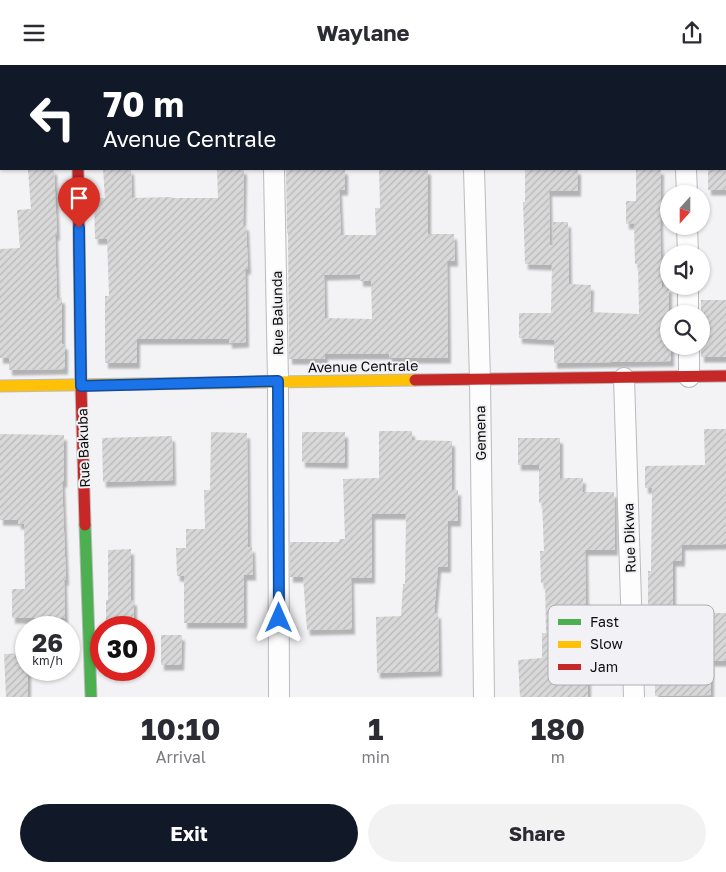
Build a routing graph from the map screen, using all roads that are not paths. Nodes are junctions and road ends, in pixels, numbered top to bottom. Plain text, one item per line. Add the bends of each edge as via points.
1 (78, 170) edge
2 (274, 170) edge
3 (474, 170) edge
4 (686, 170) edge
5 (687, 185) edge
6 (689, 355) edge
7 (726, 376) edge
8 (689, 377) junction
9 (624, 378) junction
10 (480, 379) junction
11 (278, 381) junction
12 (0, 386) edge
13 (81, 386) junction
14 (631, 605) edge
15 (91, 697) edge
16 (279, 697) edge
17 (484, 697) edge

1 - 13 street, Rue Bakuba
2 - 11 street, Rue Balunda
3 - 10 street, Gemena
4 - 5 street
6 - 8 street
7 - 8 street, Avenue Centrale
8 - 9 street, Avenue Centrale
9 - 10 street, Avenue Centrale
9 - 14 street, Rue Dikwa
10 - 11 street, Avenue Centrale
10 - 17 street, Gemena
11 - 13 street, Avenue Centrale
11 - 16 street, Rue Balunda
12 - 13 street, Avenue Centrale
13 - 15 street, Rue Bakuba

